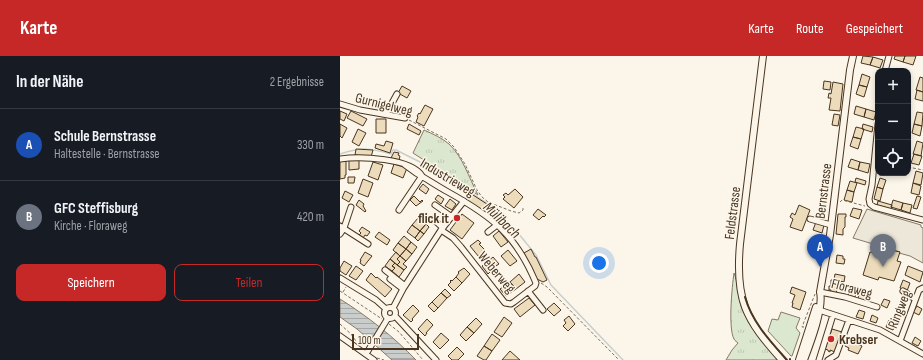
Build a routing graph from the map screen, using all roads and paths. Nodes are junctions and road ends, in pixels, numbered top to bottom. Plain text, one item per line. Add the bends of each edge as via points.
1 (763, 56) edge
2 (850, 56) edge
3 (853, 56) edge
4 (889, 56) edge
5 (851, 63) junction
6 (886, 68) edge
7 (397, 94) dead end
8 (340, 104) edge
9 (386, 114) junction
10 (405, 118) joint
11 (876, 140) edge
12 (340, 159) edge
13 (911, 168) edge
14 (923, 170) edge
15 (422, 176) junction
16 (834, 200) junction
17 (464, 201) junction
18 (870, 204) junction
19 (435, 205) dead end
20 (351, 207) dead end
21 (523, 207) dead end
22 (399, 210) dead end
23 (452, 217) junction
24 (433, 219) dead end
25 (810, 219) dead end
26 (923, 220) edge
27 (497, 225) junction
28 (831, 225) junction
29 (342, 227) edge
30 (442, 229) junction
31 (488, 232) dead end
32 (340, 234) edge
33 (368, 244) dead end
34 (385, 270) dead end
35 (340, 278) edge
36 (390, 279) dead end
37 (349, 283) junction
38 (536, 283) junction
39 (404, 288) junction
40 (923, 288) edge
41 (340, 291) edge
42 (528, 291) junction
43 (903, 291) dead end
44 (343, 292) junction
45 (818, 293) junction
46 (916, 299) junction
47 (877, 307) dead end
48 (393, 308) junction
49 (386, 309) junction
50 (543, 310) dead end
51 (819, 310) junction
52 (834, 315) junction
53 (395, 316) junction
54 (849, 320) junction
55 (386, 321) junction
56 (340, 324) edge
57 (806, 328) dead end
58 (340, 336) edge
59 (900, 341) junction
60 (358, 347) junction
61 (366, 354) junction
62 (923, 354) edge
63 (374, 360) edge
64 (423, 360) edge
65 (436, 360) edge
66 (619, 360) edge
67 (782, 360) edge
68 (799, 360) edge
69 (804, 360) edge
70 (818, 360) edge
71 (828, 360) edge

1 - 67 main road, Feldstrasse via 738,274 743,301 751,321
2 - 5 main road, Bernstrasse
3 - 5 main road, Bernstrasse
4 - 6 street
5 - 16 main road, Bernstrasse
7 - 9 street
8 - 9 street, Gurnigelweg
9 - 10 street, Gurnigelweg
10 - 21 path, Gurnigelweg via 454,147 485,200 519,213
11 - 18 street
12 - 15 street, Industrieweg via 377,158 405,165
13 - 14 path
15 - 17 street, Industrieweg
15 - 22 street
16 - 18 path via 866,207
16 - 28 main road, Bernstrasse
17 - 23 street
17 - 27 street, Industrieweg
18 - 26 street
19 - 23 street
20 - 29 street
23 - 30 street
24 - 30 street, Weberweg
25 - 28 street
27 - 31 street
27 - 38 street, Industrieweg via 519,248
28 - 45 main road, Bernstrasse
29 - 32 street
29 - 33 street
30 - 39 street
30 - 42 street, Weberweg via 461,247 505,303 511,304
34 - 39 street
35 - 37 street
36 - 39 street
37 - 44 path
37 - 49 street
38 - 42 street, Weberweg
38 - 66 path via 544,284
39 - 48 street
40 - 46 street, Ringweg via 919,290
41 - 44 path
42 - 50 street
43 - 46 street
44 - 55 path
45 - 47 street, Floraweg via 846,297
45 - 51 main road, Bernstrasse via 821,298
45 - 57 path via 814,295 802,327
45 - 68 main road
46 - 59 street, Ringweg
48 - 49 street
48 - 53 street
49 - 55 street
51 - 52 street
51 - 69 main road, Bernstrasse
52 - 54 street
52 - 70 street
53 - 55 street
53 - 65 street
54 - 59 street via 880,330
54 - 71 street via 836,355
55 - 61 street
55 - 64 path
56 - 60 path via 352,334
58 - 60 street
59 - 62 street
60 - 61 street
61 - 63 street

